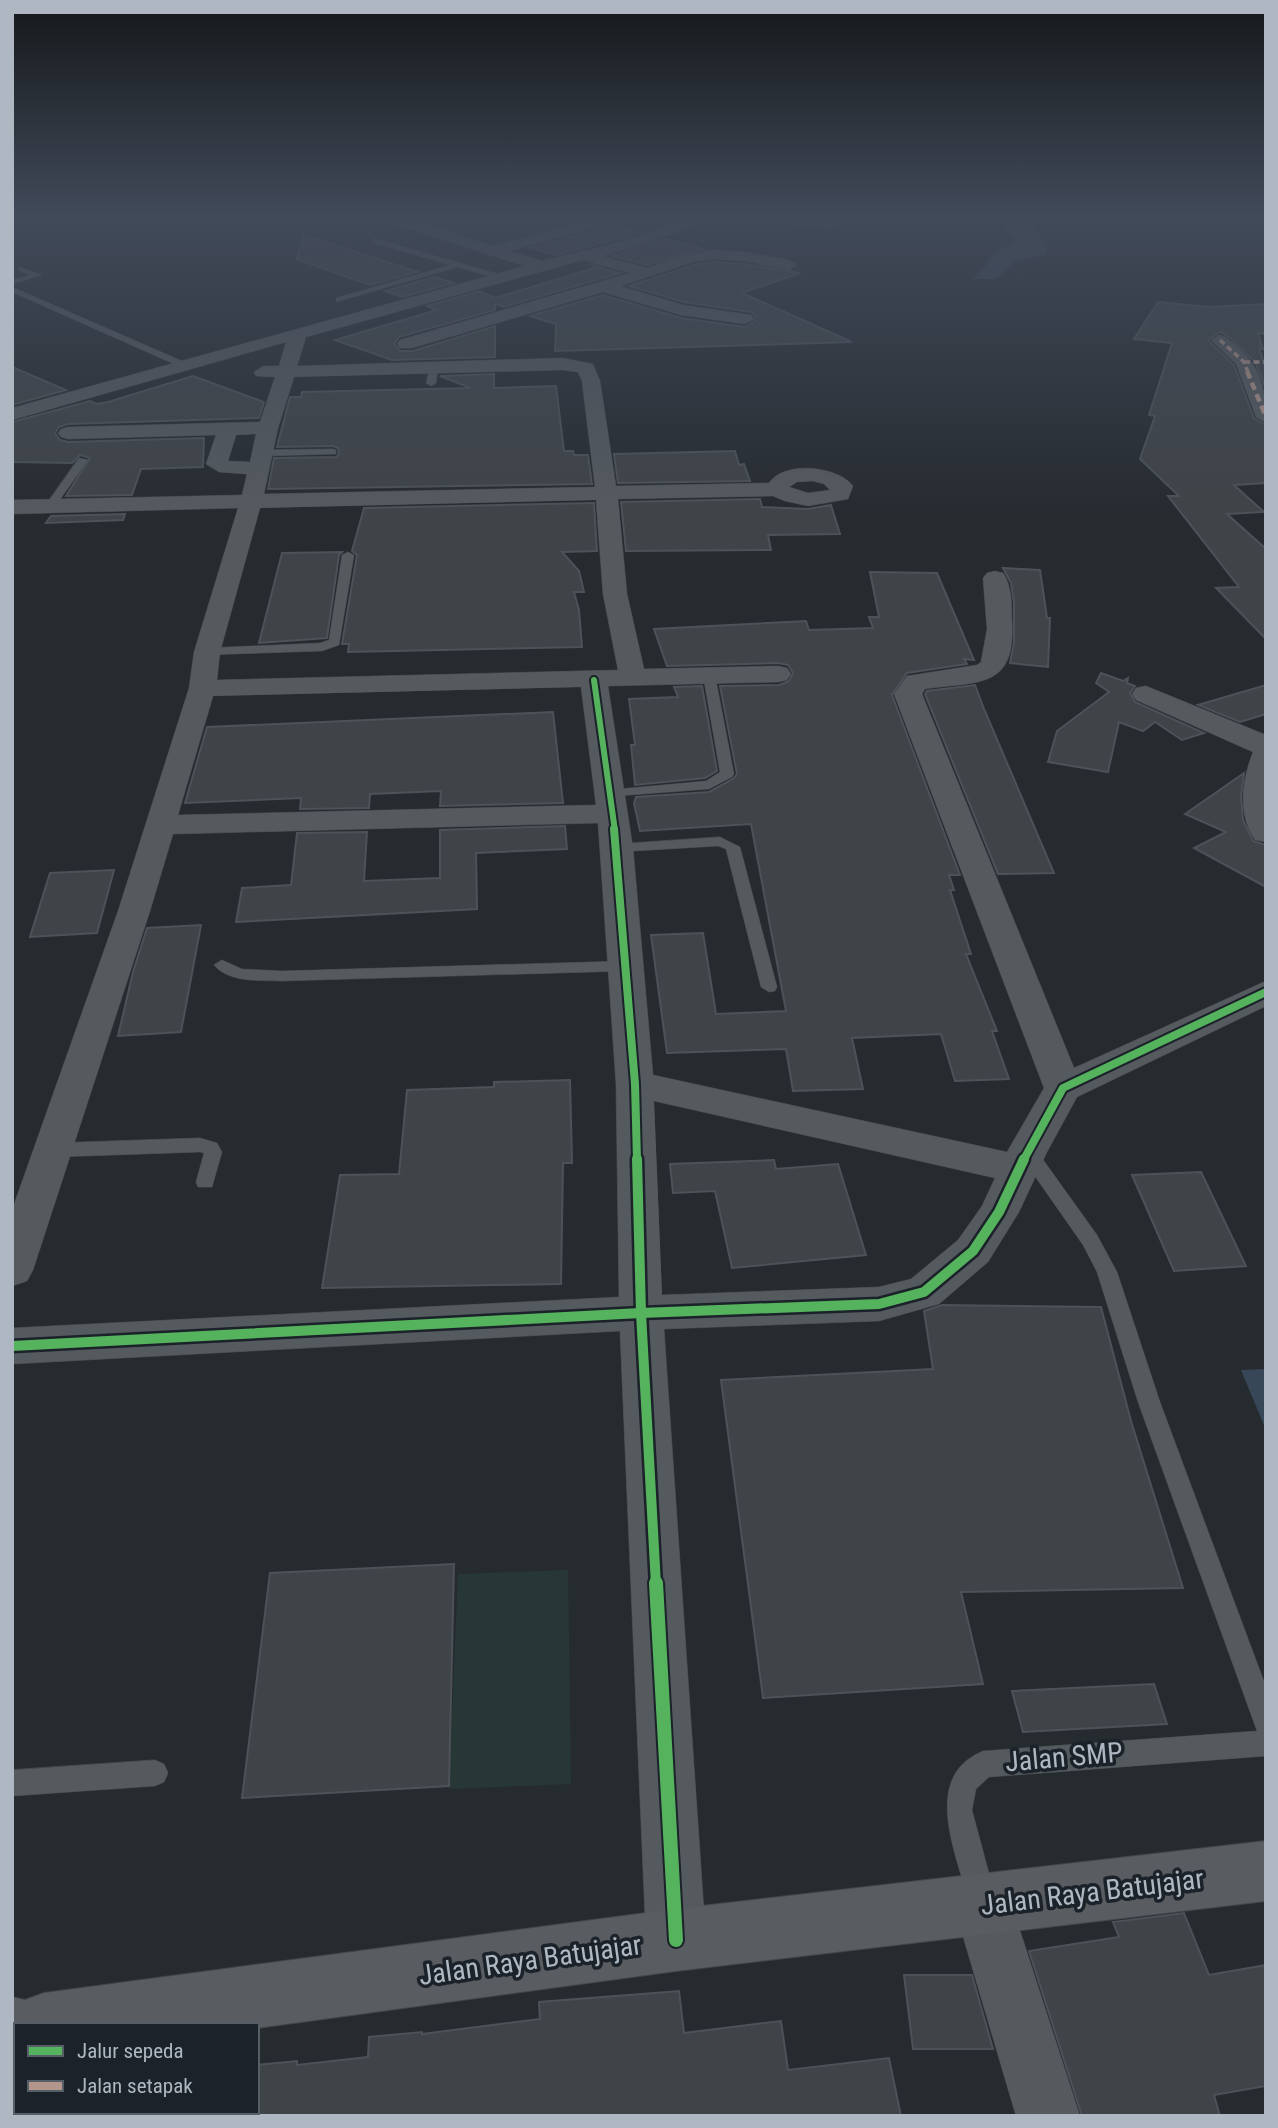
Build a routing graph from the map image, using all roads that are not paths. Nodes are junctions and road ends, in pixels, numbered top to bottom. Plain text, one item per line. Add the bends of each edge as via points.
1 (69, 314) edge
2 (367, 314) edge
3 (510, 314) edge
4 (712, 314) edge
5 (745, 319) dead end
6 (298, 334) junction
7 (1220, 340) dead end
8 (406, 344) dead end
9 (1244, 362) junction
10 (1266, 362) edge
11 (186, 366) junction
12 (285, 371) junction
13 (241, 373) dead end
14 (12, 414) edge
15 (1266, 417) edge
16 (268, 428) junction
17 (228, 429) junction
18 (68, 433) dead end
19 (333, 452) dead end
20 (83, 460) dead end
21 (262, 460) junction
22 (778, 489) dead end
23 (606, 491) junction
24 (252, 500) junction
25 (50, 506) junction
26 (12, 507) edge
27 (348, 555) dead end
28 (995, 578) dead end
29 (207, 652) junction
30 (778, 674) dead end
31 (709, 676) junction
32 (633, 679) junction
33 (594, 680) junction
34 (202, 688) junction
35 (1146, 694) dead end
36 (1266, 751) edge
37 (609, 804) junction
38 (159, 825) junction
39 (1266, 833) edge
40 (617, 848) junction
41 (222, 965) dead end
42 (626, 966) junction
43 (769, 987) dead end
44 (1264, 997) edge
45 (635, 1084) junction
46 (1062, 1088) junction
47 (54, 1150) junction
48 (1023, 1161) junction
49 (205, 1182) dead end
50 (12, 1270) edge
51 (641, 1313) junction
52 (12, 1346) edge
53 (1266, 1721) edge
54 (1266, 1742) edge
55 (155, 1773) dead end
56 (12, 1783) edge
57 (1266, 1871) edge
58 (983, 1906) junction
59 (676, 1940) junction
60 (59, 2023) edge
61 (1048, 2116) edge

1 - 11 lane
2 - 6 street
3 - 8 street
4 - 5 street
6 - 11 street
6 - 12 street
7 - 9 street
9 - 10 street
9 - 15 street
11 - 14 street
12 - 13 street
12 - 16 street
12 - 23 street via 432,375 562,364 586,368 592,381
16 - 17 street
16 - 21 street
17 - 18 street
17 - 21 street via 217,464 226,468
19 - 21 lane
20 - 25 lane
21 - 24 street
22 - 23 street
23 - 24 street
23 - 32 street via 615,594
24 - 25 street
24 - 29 street
25 - 26 street
27 - 29 lane via 335,642 323,647
28 - 46 street via 999,631 993,668 916,682 908,694
29 - 34 street
30 - 31 street
31 - 32 street
31 - 37 lane via 727,774 709,785
32 - 33 street
33 - 34 street
33 - 37 street
34 - 38 street
35 - 36 street via 1259,742
36 - 39 street via 1258,804
37 - 38 street
37 - 40 street
38 - 47 street
40 - 42 street
40 - 43 lane via 720,841 733,847
41 - 42 lane via 242,974 281,976
42 - 45 street
44 - 46 street
45 - 48 street
45 - 51 street
46 - 48 street
47 - 49 lane via 200,1145 213,1152
47 - 50 street
48 - 51 street via 999,1212 973,1251 924,1292 879,1304
48 - 53 lane via 1090,1240 1107,1272 1149,1402
51 - 52 street
51 - 59 street
54 - 58 lane, Jalan SMP via 984,1764 964,1782 958,1810
55 - 56 lane
57 - 58 highway, Jalan Raya Batujajar
58 - 59 highway, Jalan Raya Batujajar
58 - 61 street, Jalan SMP
59 - 60 highway, Jalan Raya Batujajar

